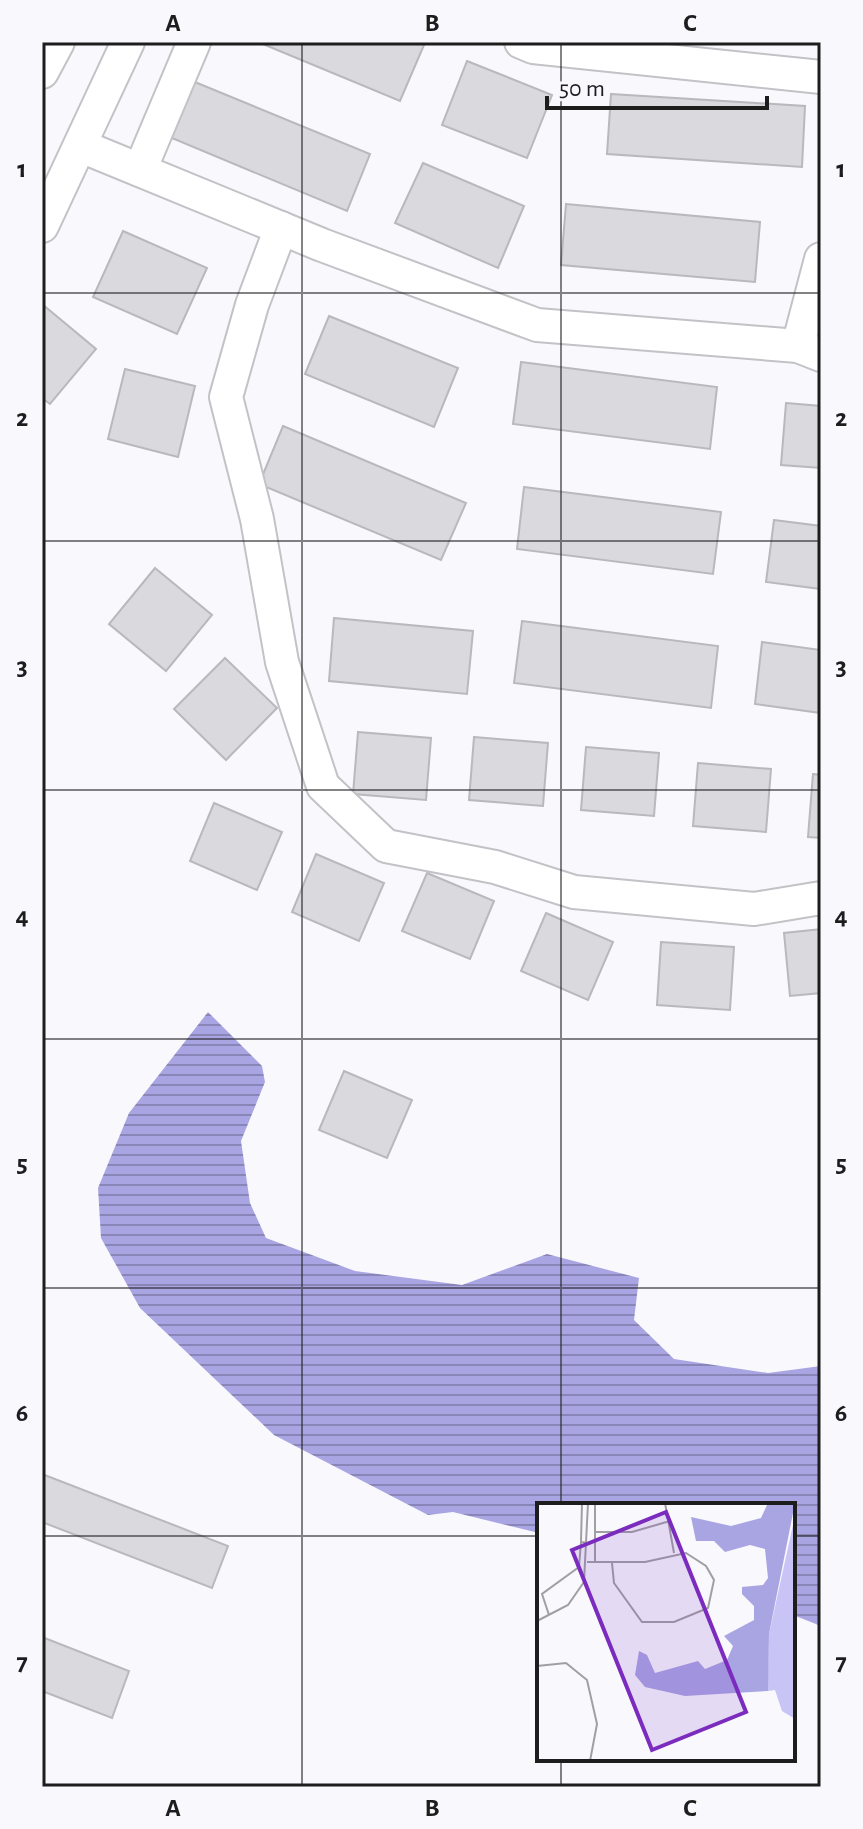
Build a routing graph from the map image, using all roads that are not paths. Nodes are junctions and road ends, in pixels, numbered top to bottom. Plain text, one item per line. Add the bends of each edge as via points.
1 (58, 42) edge
2 (128, 42) edge
3 (194, 42) edge
4 (521, 42) edge
5 (42, 72) edge
6 (821, 77) edge
7 (81, 146) junction
8 (140, 170) junction
9 (42, 226) edge
10 (281, 228) junction
11 (821, 259) edge
12 (810, 351) edge
13 (821, 898) edge

1 - 5 street
2 - 7 street
3 - 8 street
4 - 6 street
7 - 8 street
7 - 9 street
8 - 10 street
10 - 12 street via 537,325
10 - 13 street via 226,397 257,519 282,662 323,786 386,846 495,867 574,892 754,909
11 - 12 street

